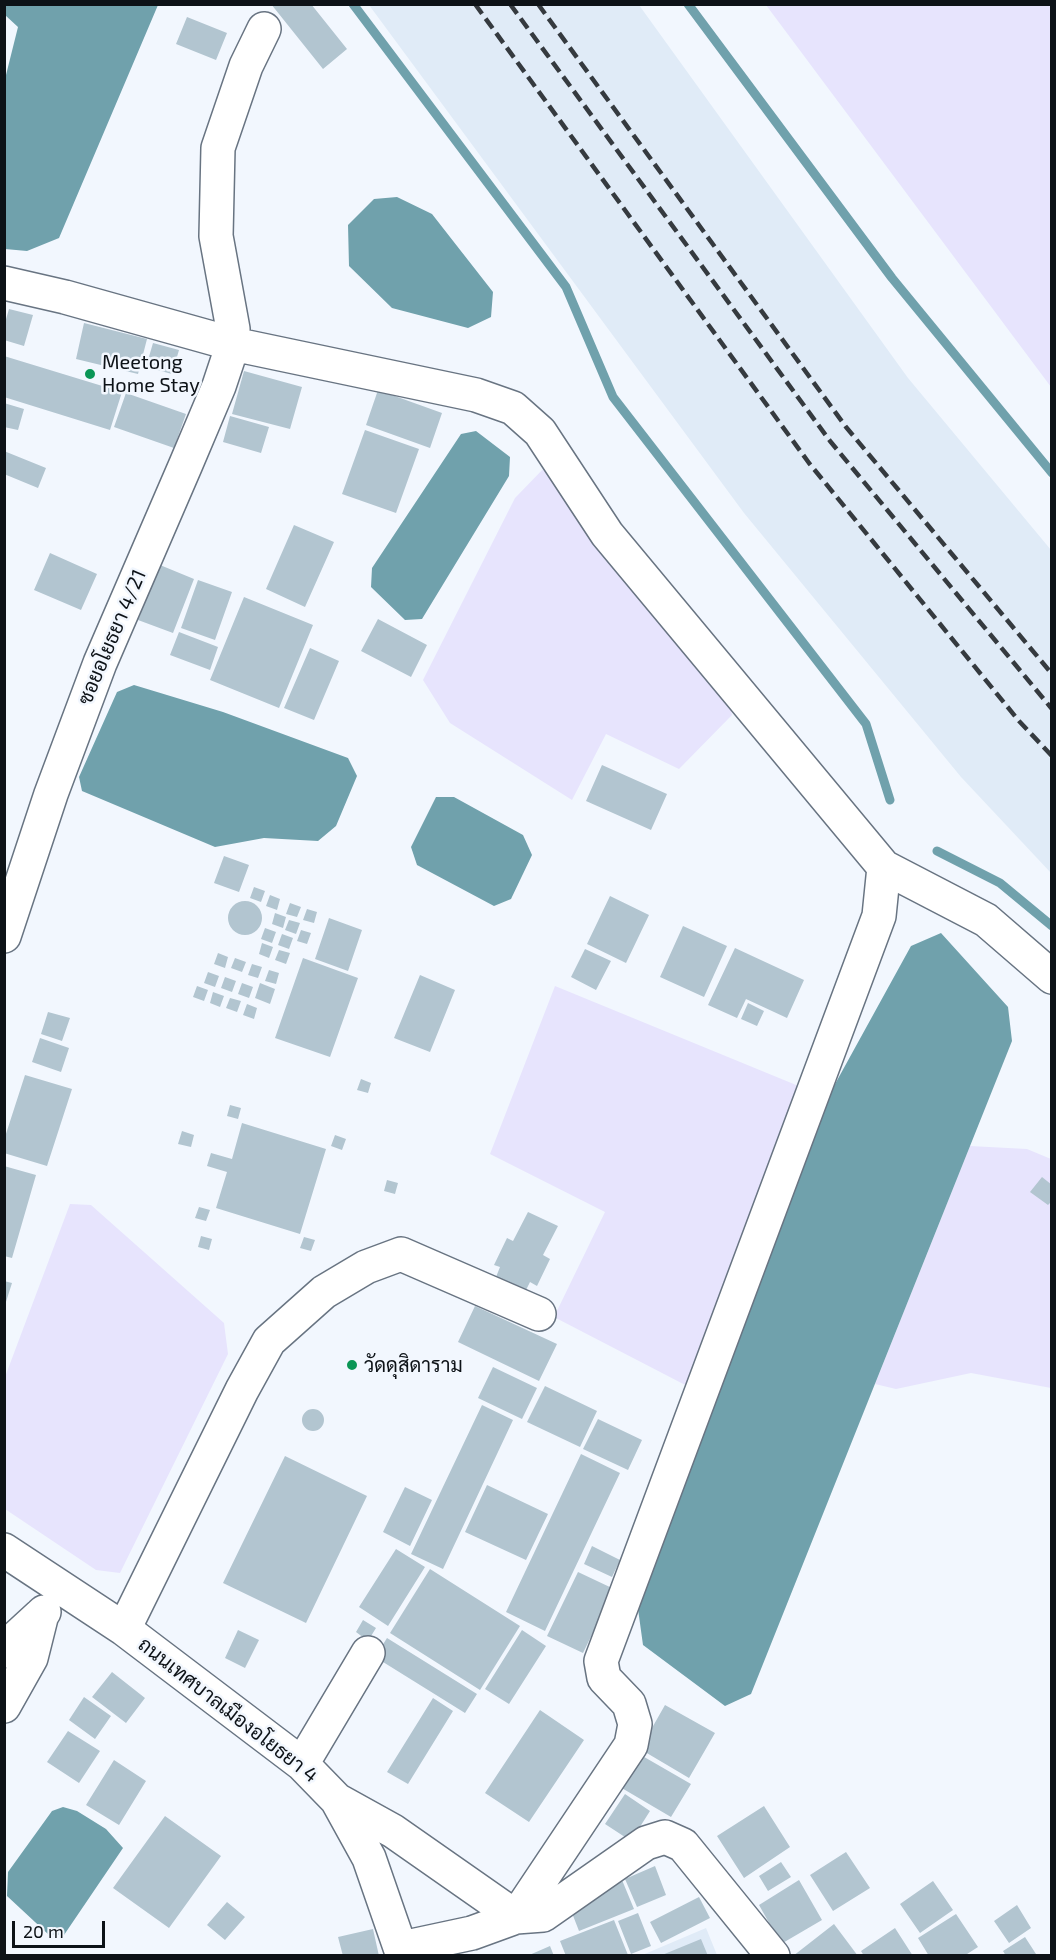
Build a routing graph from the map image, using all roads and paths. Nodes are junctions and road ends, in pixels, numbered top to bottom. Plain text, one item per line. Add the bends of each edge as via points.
1 (264, 29) dead end
2 (4, 283) edge
3 (233, 344) junction
4 (884, 867) junction
5 (4, 936) edge
6 (1052, 977) edge
7 (538, 1314) dead end
8 (4, 1550) edge
9 (61, 1586) junction
10 (42, 1614) junction
11 (124, 1629) junction
12 (4, 1651) edge
13 (368, 1653) dead end
14 (4, 1706) edge
15 (302, 1764) junction
16 (336, 1800) junction
17 (451, 1872) junction
18 (516, 1917) junction
19 (476, 1944) edge
20 (403, 1952) edge
21 (773, 1956) edge

1 - 3 street via 246,66 218,148 216,236
2 - 3 street
3 - 4 street via 476,395 513,408 540,432 607,534
3 - 5 street, ซอยอโยธยา 4/21 via 219,386 96,674
4 - 6 street via 986,920
4 - 18 street via 879,916 601,1661 604,1678 629,1704 635,1724 631,1745
7 - 11 street via 401,1254 324,1292 270,1341
8 - 9 street, ถนนเทศบาลเมืองอโยธยา 4
9 - 10 street
9 - 11 street, ถนนเทศบาลเมืองอโยธยา 4
10 - 12 street
10 - 14 street via 31,1658
11 - 15 street, ถนนเทศบาลเมืองอโยธยา 4
13 - 15 street
15 - 16 street, ถนนเทศบาลเมืองอโยธยา 4
16 - 17 street via 393,1831
16 - 20 street, ถนนเทศบาลเมืองอโยธยา 4 via 369,1858
17 - 18 street
17 - 19 street
18 - 19 street
18 - 21 street via 543,1915 646,1843 665,1837 683,1845
19 - 20 street

